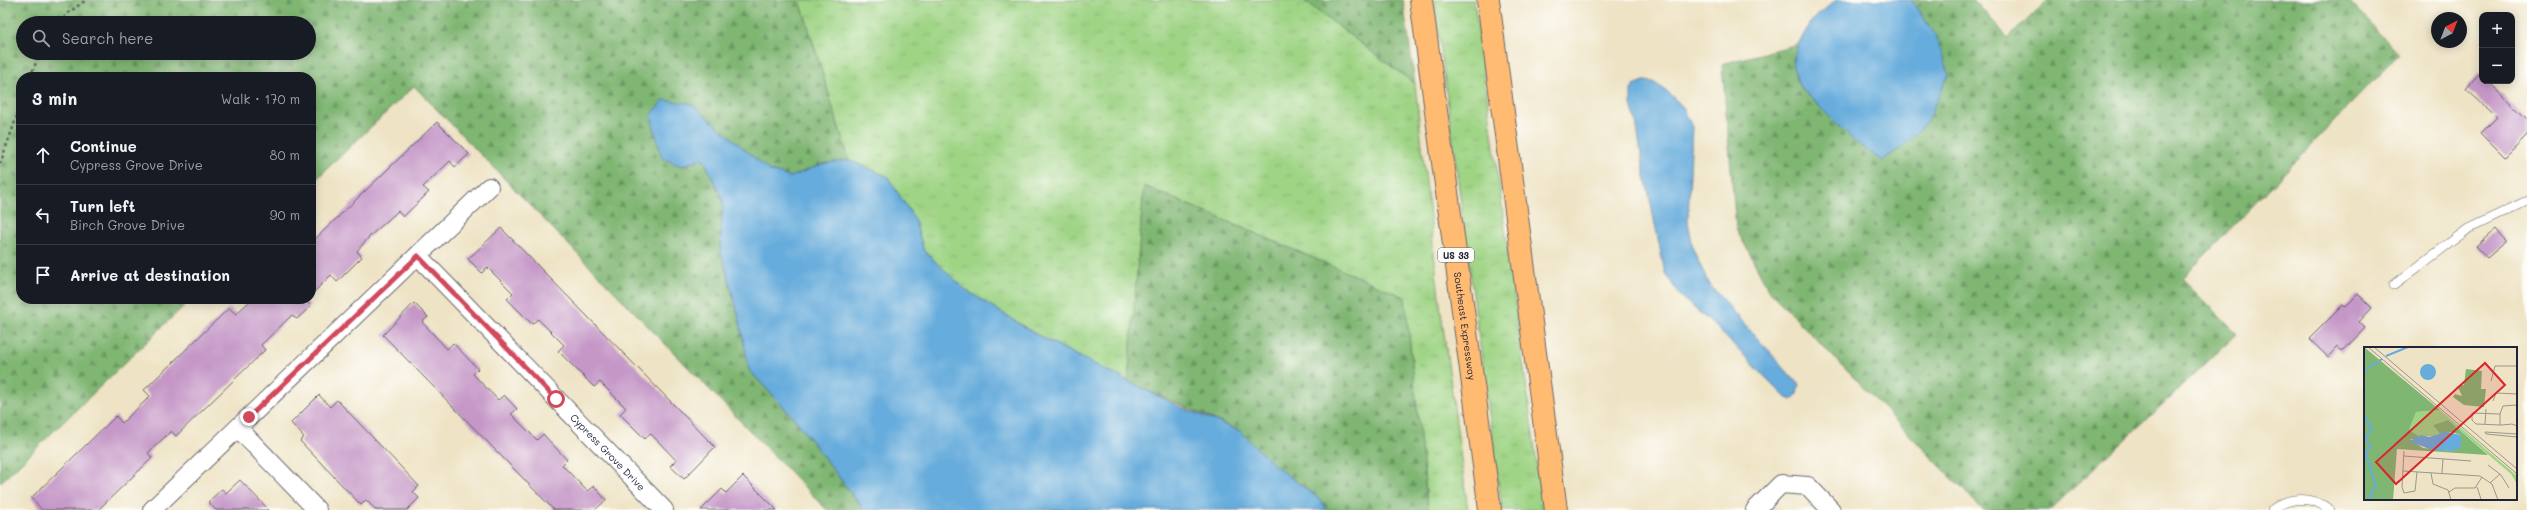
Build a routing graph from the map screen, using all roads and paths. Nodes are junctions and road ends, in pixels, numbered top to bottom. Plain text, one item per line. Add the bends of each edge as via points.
1 (86, 0) edge
2 (1421, 0) edge
3 (1488, 0) edge
4 (66, 16) edge
5 (37, 60) edge
6 (32, 72) edge
7 (16, 119) edge
8 (0, 164) edge
9 (489, 187) dead end
10 (2527, 201) edge
11 (418, 256) junction
12 (2394, 285) dead end
13 (238, 428) junction
14 (152, 510) edge
15 (317, 510) edge
16 (664, 510) edge
17 (1490, 510) edge
18 (1556, 510) edge
19 (1755, 510) edge
20 (1831, 510) edge
21 (2272, 510) edge
22 (2330, 510) edge

1 - 4 path
2 - 17 highway, Southeast Expressway / US 33
3 - 18 highway
5 - 6 path
7 - 8 path
9 - 11 street
10 - 12 lane via 2468,229
11 - 13 street
11 - 16 street, Cypress Grove Drive
13 - 14 street
13 - 15 street
19 - 20 street via 1781,484 1808,486
21 - 22 lane via 2291,501 2306,499 2322,504

